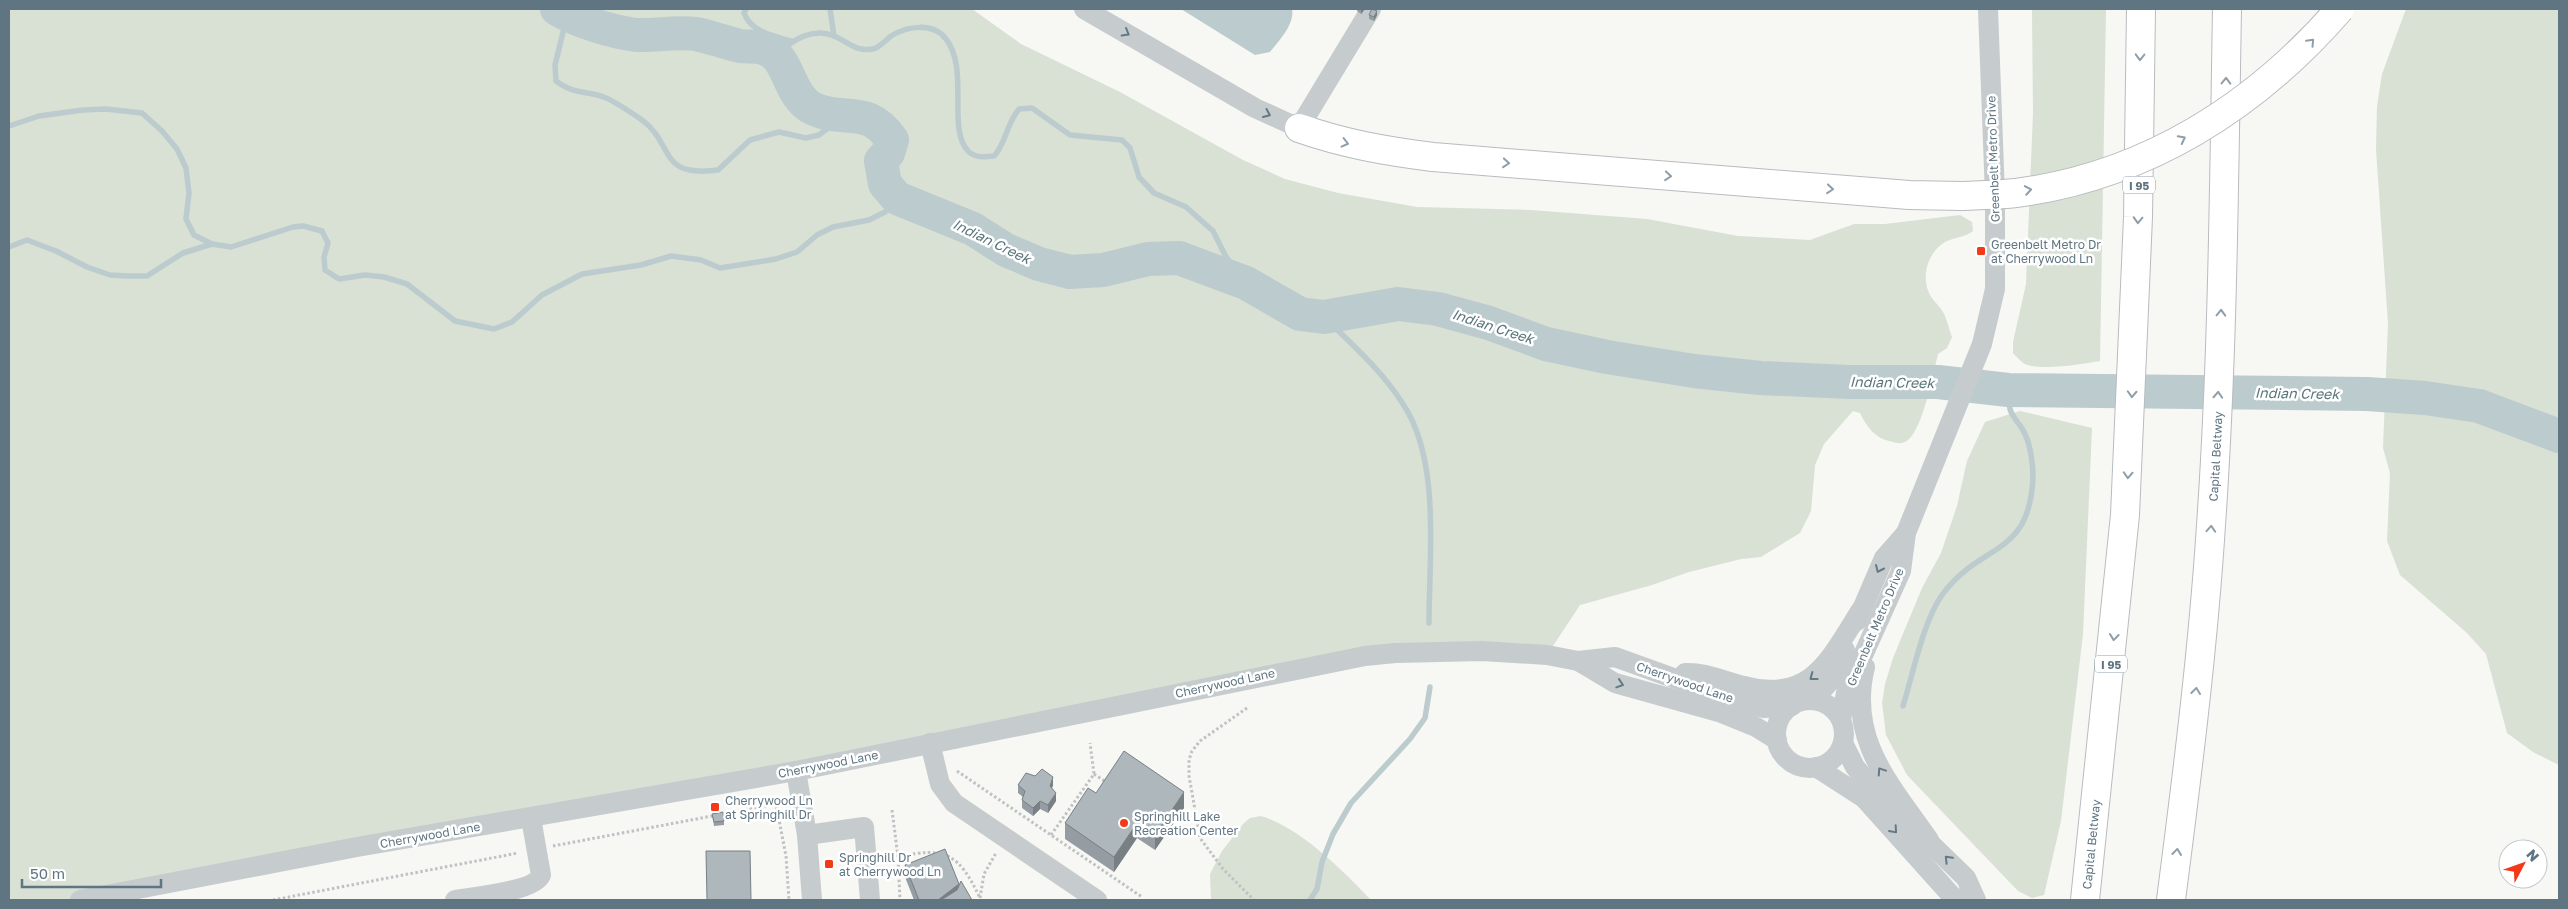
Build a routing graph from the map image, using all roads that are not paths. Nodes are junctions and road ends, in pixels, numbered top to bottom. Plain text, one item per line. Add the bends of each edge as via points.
1 (1084, 9) edge
2 (1371, 9) edge
3 (1988, 9) edge
4 (2141, 9) edge
5 (2227, 9) edge
6 (2340, 9) edge
7 (1299, 128) junction
8 (1906, 534) junction
9 (1861, 610) junction
10 (1872, 638) junction
11 (1578, 661) junction
12 (1664, 674) junction
13 (1813, 700) junction
14 (1792, 706) junction
15 (1841, 719) junction
16 (1777, 740) junction
17 (930, 743) junction
18 (1843, 743) junction
19 (1816, 767) junction
20 (796, 771) junction
21 (531, 818) junction
22 (807, 834) junction
23 (1929, 840) junction
24 (80, 900) edge
25 (455, 900) edge
26 (812, 900) edge
27 (870, 900) edge
28 (1097, 900) edge
29 (1959, 900) edge
30 (1976, 900) edge
31 (2085, 900) edge
32 (2171, 900) edge

1 -> 7 street via 1255,108
2 - 7 street
3 - 8 street, Greenbelt Metro Drive via 1995,280 1982,344
4 -> 31 highway, Capital Beltway / I 95 via 2133,362 2125,515
32 -> 5 highway, Capital Beltway via 2200,653 2211,525 2220,362
7 -> 6 highway, bridge via 1372,150 1433,157 1909,195 2016,193 2106,172 2195,133 2237,106 2308,45
8 -> 9 street, Greenbelt Metro Drive via 1884,558
8 - 10 street, Greenbelt Metro Drive via 1901,571
9 -> 12 street via 1822,670 1796,687 1764,692 1699,673
9 - 13 street, Greenbelt Metro Drive via 1835,676
10 - 15 street, Greenbelt Metro Drive via 1846,693
23 -> 10 street via 1877,766 1863,728 1862,680
11 - 12 street, Cherrywood Lane via 1615,658
11 -> 16 street, Cherrywood Lane via 1615,683 1719,712 1756,727
11 - 17 street, Cherrywood Lane via 1547,655 1482,651 1365,656
12 - 14 street, Cherrywood Lane via 1748,705 1764,708
13 - 14 street
13 - 15 street via 1829,706
14 - 16 street via 1779,721
15 - 18 street
16 - 19 street via 1792,763
17 - 20 street, Cherrywood Lane
17 - 28 street via 940,784 954,803
18 - 19 street via 1830,761
18 - 23 street via 1872,788
19 -> 29 street via 1864,798
20 - 21 street, Cherrywood Lane
20 - 22 street
21 - 24 street, Cherrywood Lane via 357,847
21 - 25 street via 548,849 536,882
22 - 26 street
22 - 27 street via 864,827
30 -> 23 street via 1966,878

